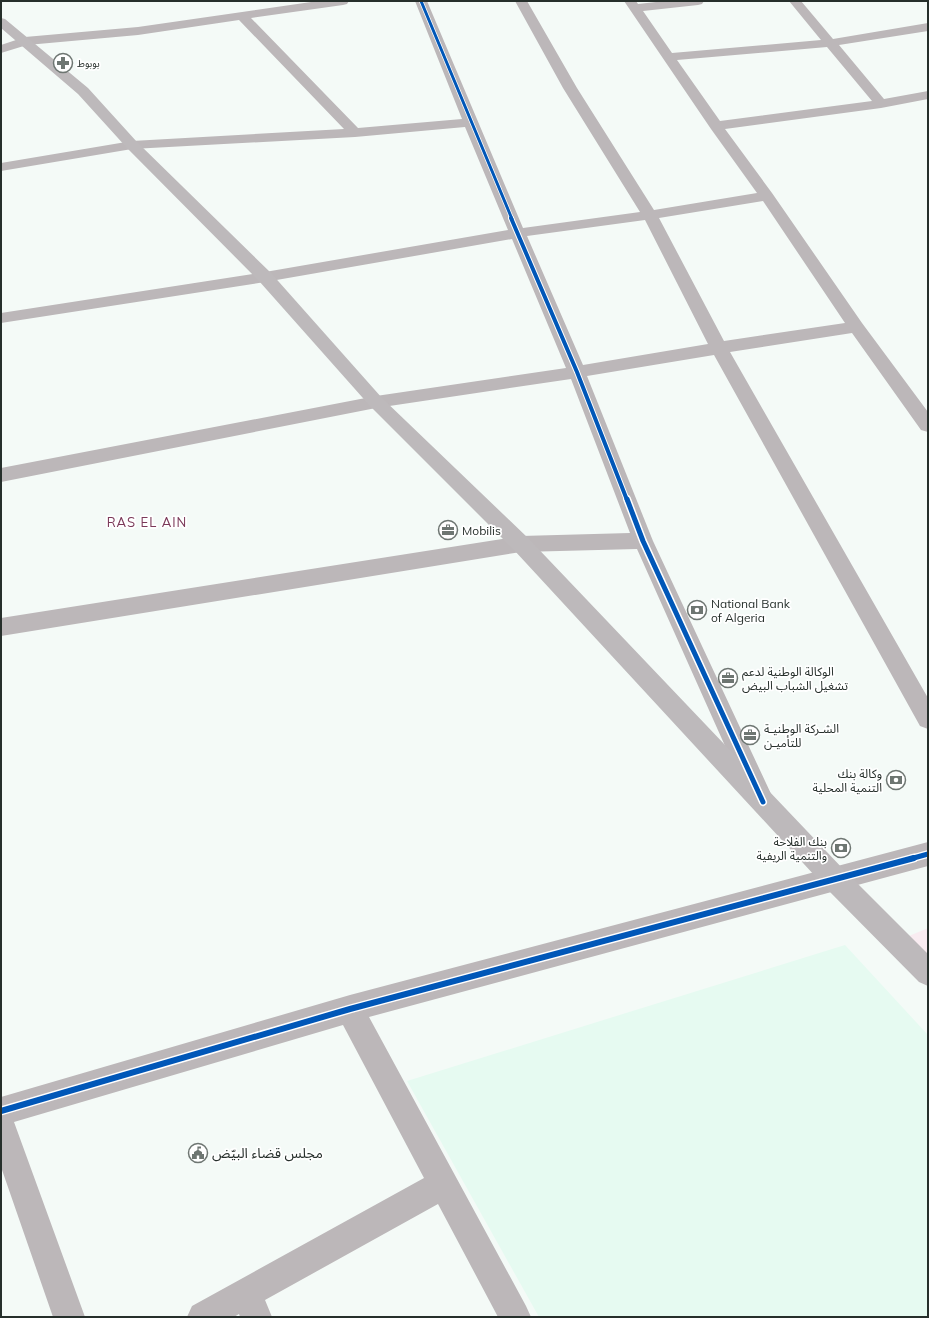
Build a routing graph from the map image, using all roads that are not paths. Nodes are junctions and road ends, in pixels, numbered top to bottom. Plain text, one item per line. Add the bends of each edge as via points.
1 (343, 1) edge
2 (421, 1) edge
3 (521, 1) edge
4 (698, 1) edge
5 (795, 1) edge
6 (632, 4) edge
7 (241, 15) junction
8 (1, 22) edge
9 (928, 27) edge
10 (25, 41) junction
11 (831, 43) junction
12 (1, 49) edge
13 (669, 57) junction
14 (928, 95) edge
15 (881, 104) junction
16 (470, 122) junction
17 (716, 126) junction
18 (355, 133) junction
19 (132, 145) junction
20 (1, 167) edge
21 (767, 196) junction
22 (650, 215) junction
23 (517, 233) junction
24 (265, 277) junction
25 (1, 318) edge
26 (856, 327) junction
27 (719, 348) junction
28 (577, 372) junction
29 (376, 402) junction
30 (928, 425) edge
31 (1, 475) edge
32 (643, 542) junction
33 (521, 544) junction
34 (1, 627) edge
35 (928, 719) edge
36 (763, 802) junction
37 (928, 854) edge
38 (836, 880) junction
39 (928, 973) edge
40 (350, 1009) junction
41 (1, 1111) edge
42 (1, 1125) edge
43 (444, 1184) junction
44 (251, 1305) edge
45 (69, 1317) edge
46 (203, 1317) edge
47 (515, 1317) edge

1 - 7 street
2 - 16 street
3 - 22 street via 570,88
4 - 6 street
5 - 11 street
6 - 13 street
7 - 10 street via 138,31
7 - 18 street
8 - 10 main road
9 - 11 street
10 - 12 street
10 - 19 main road via 83,92
11 - 13 street
11 - 15 street
13 - 17 street
14 - 15 street
15 - 17 street
16 - 18 street
16 - 23 street
17 - 21 street
18 - 19 street
19 - 20 street
19 - 24 main road
21 - 22 street
21 - 26 street
22 - 23 street
22 - 27 street
23 - 24 street
23 - 28 street
24 - 25 street
24 - 29 main road
26 - 27 street
26 - 30 street
27 - 28 street
27 - 35 street
28 - 29 street
28 - 32 street
29 - 31 street
29 - 33 main road
32 - 33 street
32 - 36 street
33 - 34 street
33 - 36 main road
36 - 38 main road
37 - 38 street
38 - 39 main road
38 - 40 street
40 - 41 street
40 - 43 street
42 - 45 street
43 - 44 street
43 - 47 street
44 - 46 street

